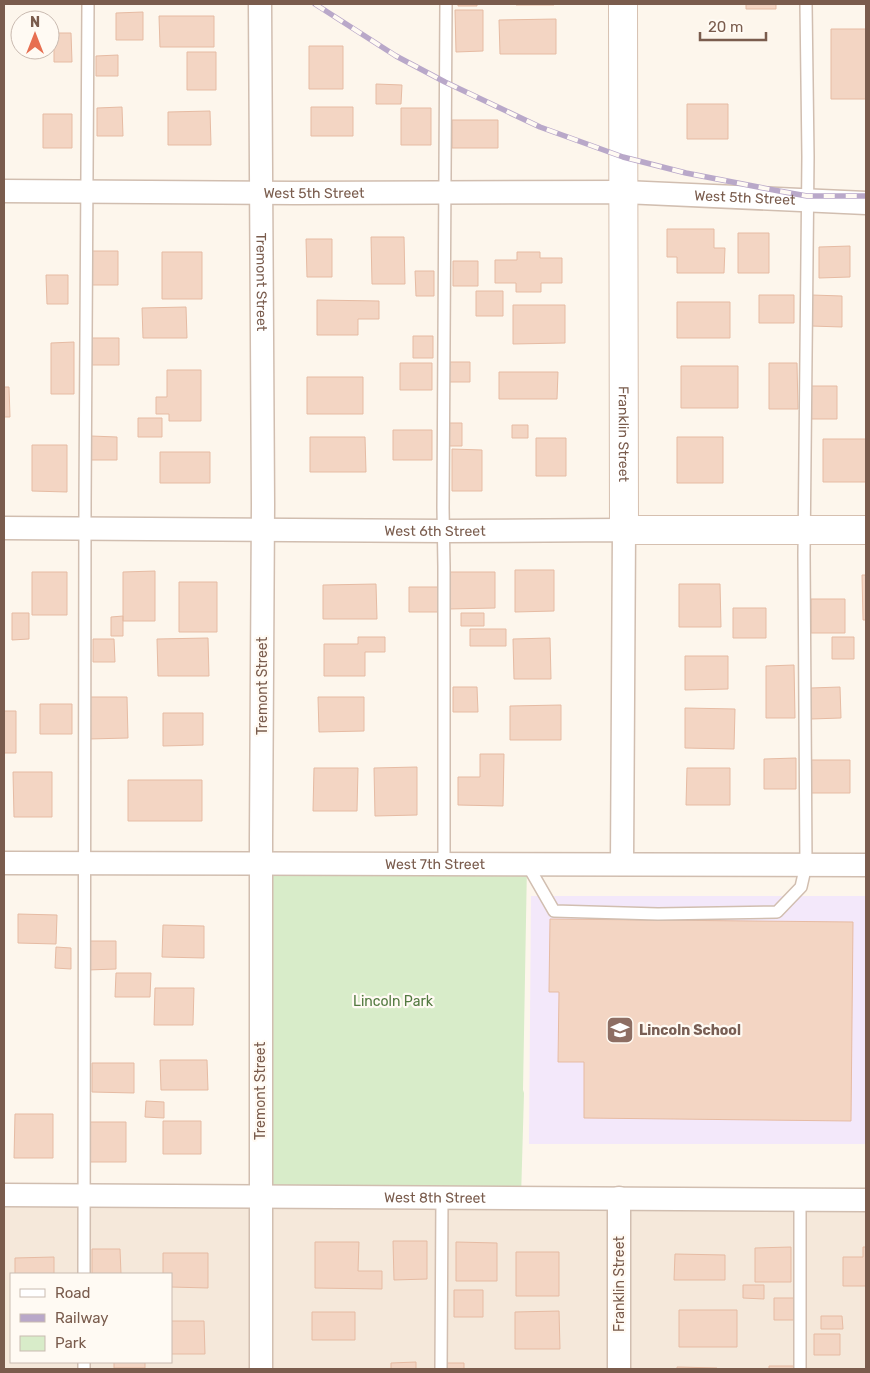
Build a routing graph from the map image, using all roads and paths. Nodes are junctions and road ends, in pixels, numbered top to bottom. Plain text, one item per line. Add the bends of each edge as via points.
1 (88, 4) edge
2 (260, 4) edge
3 (446, 4) edge
4 (623, 4) edge
5 (806, 4) edge
6 (866, 188) edge
7 (4, 191) edge
8 (444, 191) junction
9 (86, 192) junction
10 (260, 192) junction
11 (624, 192) junction
12 (807, 195) junction
13 (866, 203) edge
14 (4, 528) edge
15 (85, 528) junction
16 (263, 529) junction
17 (624, 530) junction
18 (804, 530) junction
19 (866, 530) edge
20 (444, 531) junction
21 (4, 863) edge
22 (84, 863) junction
23 (260, 864) junction
24 (444, 864) junction
25 (527, 864) junction
26 (622, 864) junction
27 (806, 865) junction
28 (866, 865) edge
29 (4, 1195) edge
30 (84, 1196) junction
31 (260, 1197) junction
32 (442, 1197) junction
33 (619, 1198) junction
34 (800, 1200) junction
35 (866, 1200) edge
36 (84, 1273) edge
37 (260, 1369) edge
38 (441, 1369) edge
39 (619, 1369) edge
40 (800, 1369) edge

1 - 9 lane
2 - 10 street, Tremont Street
3 - 8 lane
4 - 11 street, Franklin Street
5 - 12 lane
6 - 12 street, West 5th Street
7 - 9 street, West 5th Street
8 - 10 street, West 5th Street
8 - 11 street, West 5th Street
8 - 20 lane
9 - 10 street, West 5th Street
9 - 15 lane
10 - 16 street, Tremont Street
11 - 12 street, West 5th Street
11 - 17 street, Franklin Street
12 - 13 street, West 5th Street
12 - 18 lane
14 - 15 street, West 6th Street
15 - 16 street, West 6th Street
15 - 22 lane
16 - 20 street, West 6th Street
16 - 23 street, Tremont Street
17 - 18 street, West 6th Street
17 - 20 street, West 6th Street
17 - 26 street, Franklin Street
18 - 19 street, West 6th Street
18 - 27 lane
20 - 24 lane
21 - 22 street, West 7th Street
22 - 23 street, West 7th Street
22 - 30 lane
23 - 24 street, West 7th Street
23 - 31 street, Tremont Street
24 - 25 street, West 7th Street
25 - 26 street, West 7th Street
25 - 27 lane via 554,911 658,914 777,912 801,888
26 - 27 street, West 7th Street
27 - 28 street, West 7th Street
29 - 30 street, West 8th Street
30 - 31 street, West 8th Street
30 - 36 lane
31 - 32 street, West 8th Street
31 - 37 street, Tremont Street
32 - 33 street, West 8th Street
32 - 38 lane
33 - 34 street, West 8th Street
33 - 39 street, Franklin Street
34 - 35 street, West 8th Street
34 - 40 lane

